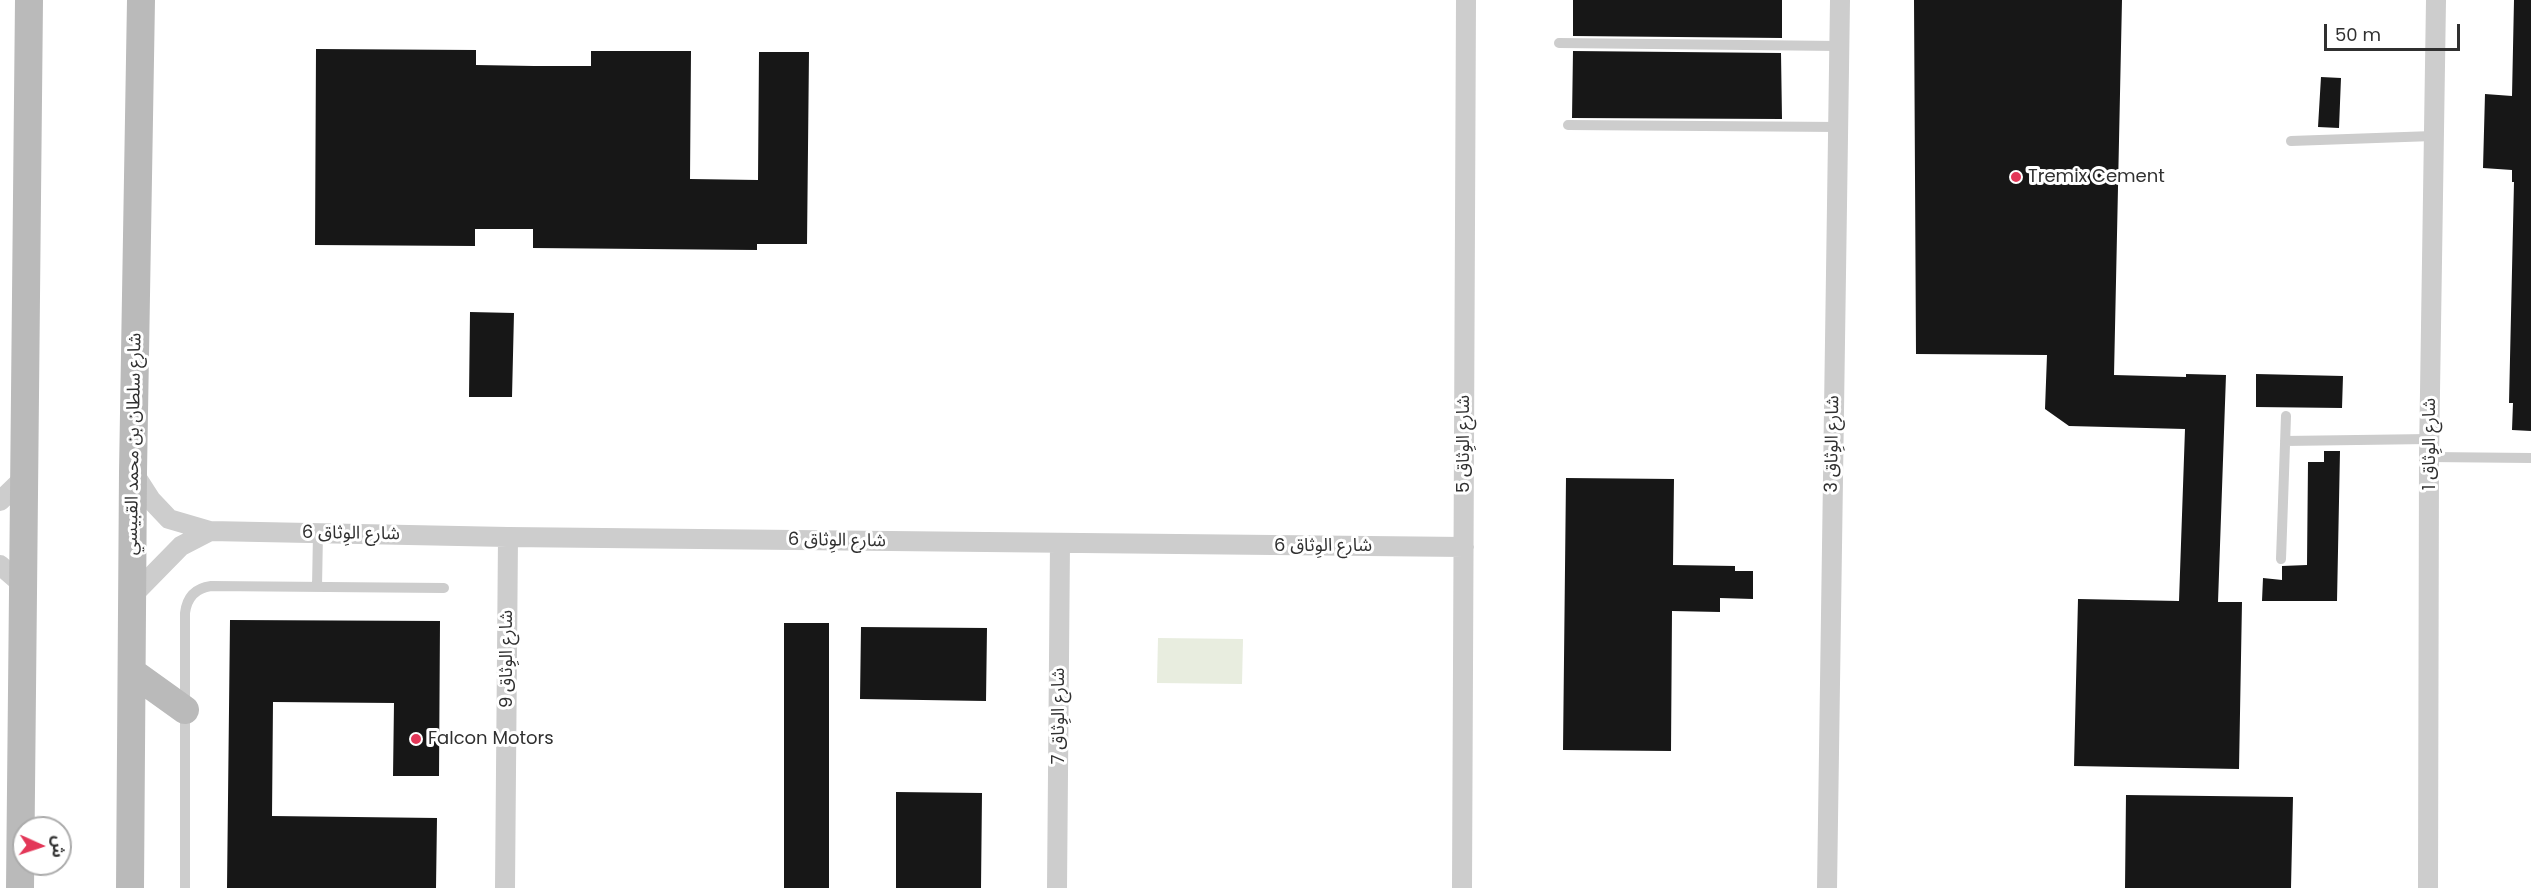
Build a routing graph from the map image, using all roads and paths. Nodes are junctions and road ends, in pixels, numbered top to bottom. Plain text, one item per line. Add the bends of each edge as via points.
1 (29, 0) edge
2 (141, 0) edge
3 (1466, 0) edge
4 (1840, 0) edge
5 (2436, 0) edge
6 (1559, 43) dead end
7 (1839, 46) junction
8 (1568, 125) dead end
9 (1838, 127) junction
10 (2433, 136) junction
11 (2291, 141) dead end
12 (2286, 416) dead end
13 (2285, 441) junction
14 (2429, 448) junction
15 (2531, 458) edge
16 (133, 472) junction
17 (25, 477) junction
18 (0, 501) edge
19 (210, 531) junction
20 (318, 533) junction
21 (508, 537) junction
22 (1060, 544) junction
23 (1464, 547) junction
24 (2281, 560) dead end
25 (0, 565) edge
26 (23, 585) junction
27 (317, 587) junction
28 (444, 588) dead end
29 (133, 595) junction
30 (132, 672) junction
31 (185, 710) junction
32 (20, 888) edge
33 (130, 888) edge
34 (185, 888) edge
35 (505, 888) edge
36 (1058, 888) edge
37 (1462, 888) edge
38 (1827, 888) edge
39 (2428, 888) edge

1 - 17 main road
2 - 16 main road, شارع سلطان بن محمد القبيسي
3 - 23 street, شارع الوِثاق 5
4 - 7 street, شارع الوِثاق 3
5 - 10 street, شارع الوِثاق 1
6 - 7 lane
7 - 9 street, شارع الوِثاق 3
8 - 9 lane
9 - 38 street, شارع الوِثاق 3
10 - 11 lane
10 - 14 street, شارع الوِثاق 1
12 - 13 lane
13 - 14 lane
13 - 24 lane
14 - 15 lane
14 - 39 street, شارع الوِثاق 1
16 - 19 street, شارع الوِثاق 6 via 169,519
16 - 29 main road, شارع سلطان بن محمد القبيسي
17 - 18 street
17 - 26 main road
19 - 20 street, شارع الوِثاق 6
19 - 29 street, شارع الوِثاق 6 via 181,546
20 - 21 street, شارع الوِثاق 6
20 - 27 lane
21 - 22 street, شارع الوِثاق 6
21 - 35 street, شارع الوِثاق 9
22 - 23 street, شارع الوِثاق 6
22 - 36 street, شارع الوِثاق 7
23 - 37 street, شارع الوِثاق 5
25 - 26 street
26 - 32 main road
27 - 28 lane
27 - 31 lane via 211,586 196,591 185,613
29 - 30 main road, شارع سلطان بن محمد القبيسي
30 - 31 main road
30 - 33 main road, شارع سلطان بن محمد القبيسي
31 - 34 lane

